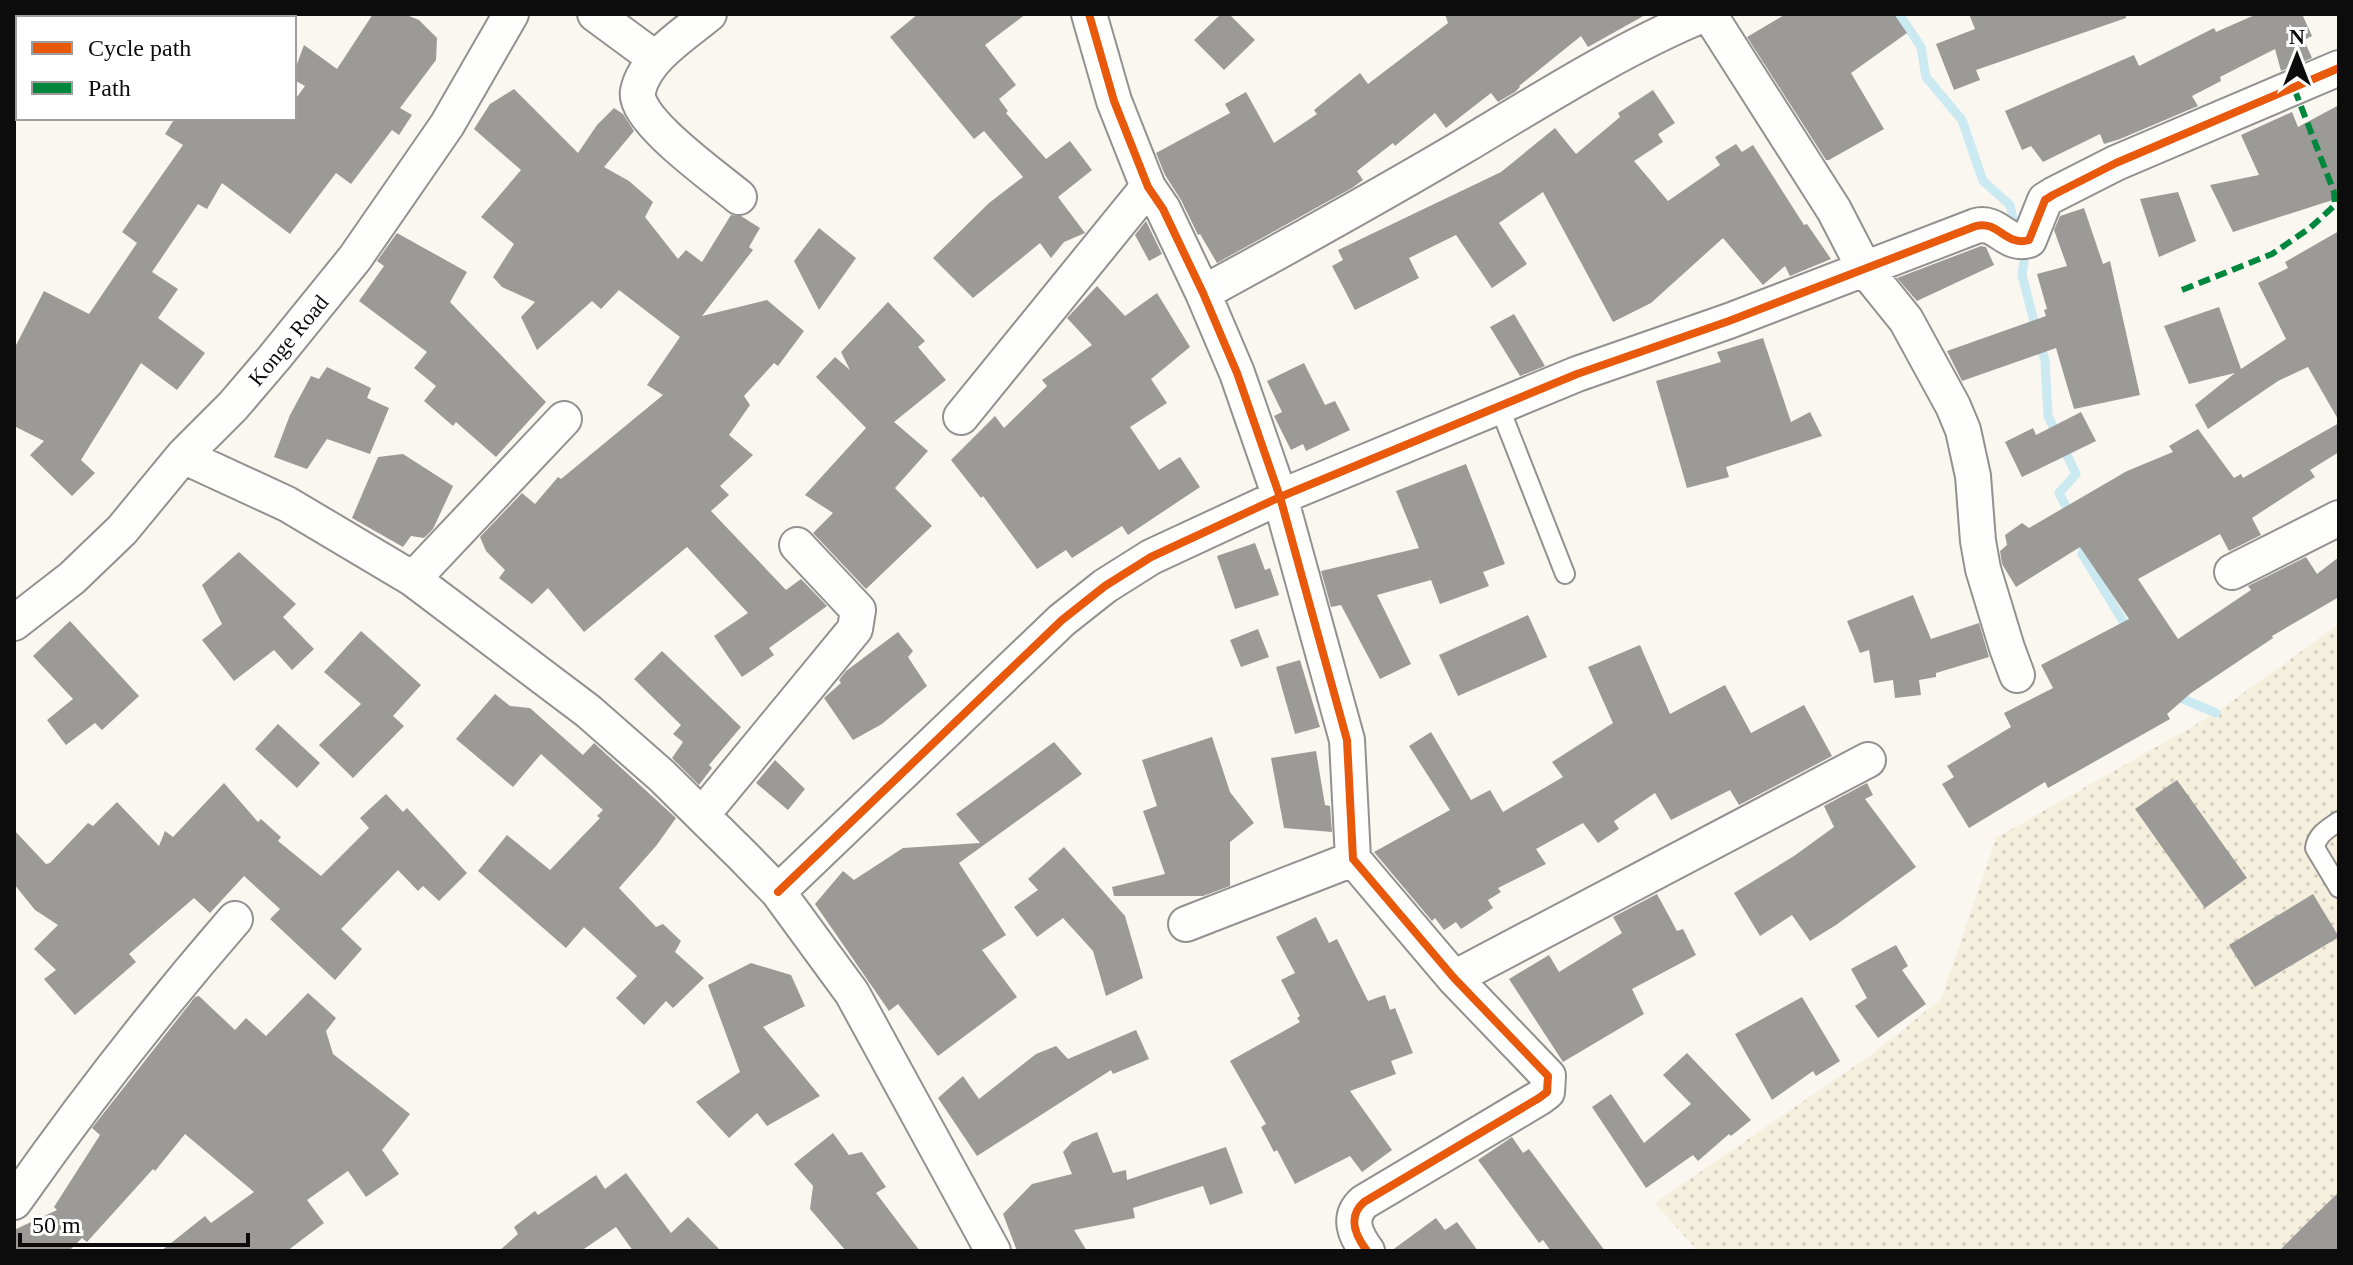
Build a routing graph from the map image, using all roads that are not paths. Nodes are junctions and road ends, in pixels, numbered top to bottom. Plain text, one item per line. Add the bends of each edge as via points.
1 (511, 14) edge
2 (595, 14) edge
3 (709, 14) edge
4 (1089, 14) edge
5 (1707, 14) edge
6 (656, 59) junction
7 (2339, 68) edge
8 (1148, 187) junction
9 (739, 197) dead end
10 (1864, 268) junction
11 (1203, 293) junction
12 (1499, 406) junction
13 (961, 417) dead end
14 (564, 419) dead end
15 (183, 456) junction
16 (1280, 497) junction
17 (2339, 518) edge
18 (797, 545) dead end
19 (2232, 572) dead end
20 (1565, 574) dead end
21 (413, 579) junction
22 (14, 623) edge
23 (2017, 675) dead end
24 (1868, 760) dead end
25 (702, 815) junction
26 (2339, 821) edge
27 (1353, 859) junction
28 (2339, 888) edge
29 (778, 892) junction
30 (235, 919) dead end
31 (1186, 924) dead end
32 (1454, 978) junction
33 (14, 1202) edge
34 (993, 1251) edge
35 (1367, 1251) edge

1 - 15 street, Konge Road via 447,125 355,258 233,406
2 - 6 street
3 - 6 street
4 - 8 street via 1114,101
5 - 10 street via 1834,210
5 - 11 street via 1670,28
6 - 9 street via 641,82 638,103 666,136
7 - 10 street via 2053,195 2045,200 2029,240 2019,243 1984,224
8 - 11 street
8 - 13 street
10 - 12 street
10 - 23 street via 1906,320 1963,430 1983,569
11 - 16 street
12 - 16 street
12 - 20 lane
14 - 21 street
15 - 21 street via 287,504
15 - 22 street, Konge Road via 122,530
16 - 27 street via 1347,740
16 - 29 street via 1151,557 1062,620
17 - 19 street
18 - 25 street via 858,610 855,629
21 - 25 street via 588,711
24 - 32 street
25 - 29 street
26 - 28 lane via 2322,833 2315,848
27 - 31 street
27 - 32 street
29 - 34 street via 852,993
30 - 33 street via 136,1036
32 - 35 street via 1548,1076 1547,1092 1364,1202 1357,1209 1354,1228

